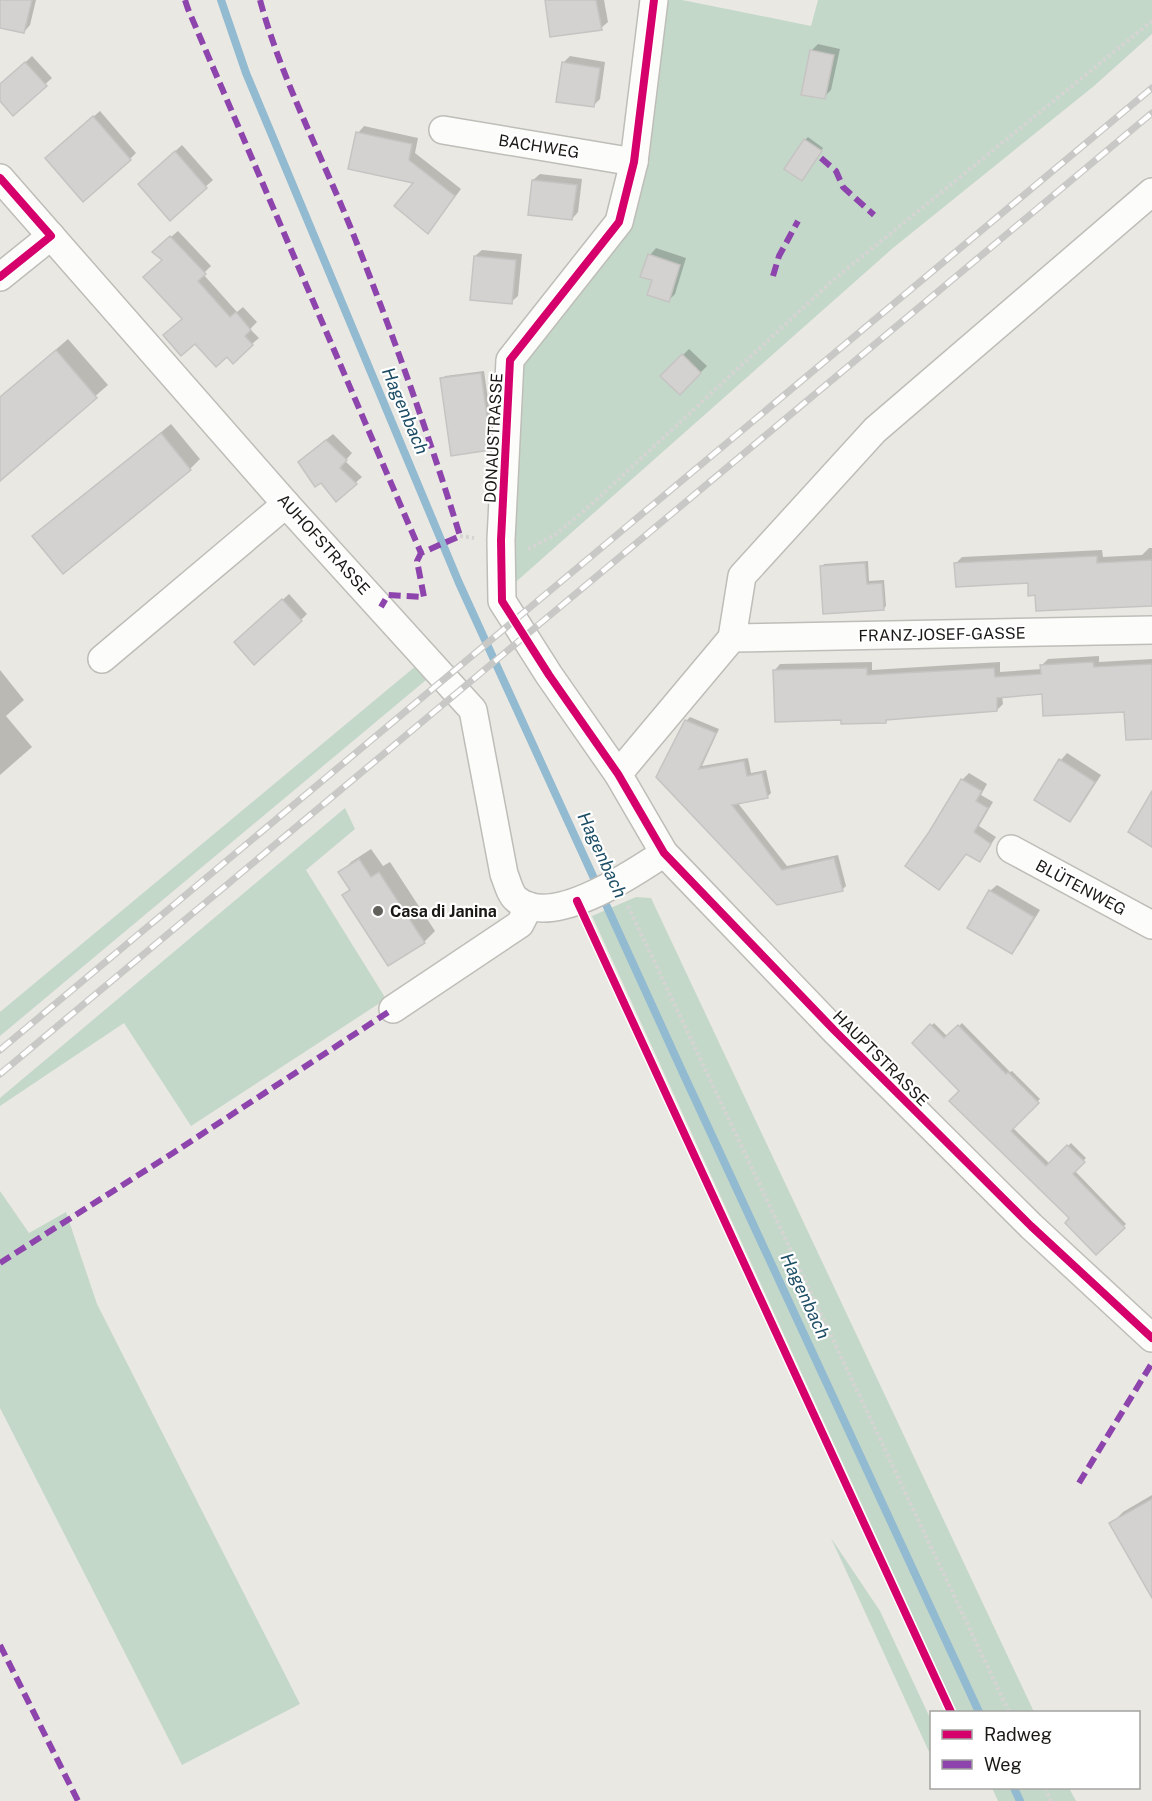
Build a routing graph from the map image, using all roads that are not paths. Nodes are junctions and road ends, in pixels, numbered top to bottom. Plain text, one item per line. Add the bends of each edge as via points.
1 (654, 0) edge
2 (443, 130) dead end
3 (634, 162) junction
4 (0, 178) edge
5 (1152, 192) edge
6 (51, 236) junction
7 (0, 277) edge
8 (286, 504) junction
9 (1152, 630) edge
10 (732, 638) junction
11 (102, 659) dead end
12 (618, 774) junction
13 (1011, 849) dead end
14 (664, 853) junction
15 (529, 906) junction
16 (1152, 926) edge
17 (393, 1008) dead end
18 (1152, 1338) edge

1 - 3 street, DONAUSTRASSE
2 - 3 street, BACHWEG
3 - 12 street, DONAUSTRASSE via 619,222 510,360 501,540 502,601
4 - 6 street, AUHOFSTRASSE
5 - 10 street via 875,430 742,576
6 - 7 street
6 - 8 street, AUHOFSTRASSE
8 - 11 street
8 - 15 street, AUHOFSTRASSE via 473,710 504,874 515,898
9 - 10 street, FRANZ-JOSEF-GASSE
10 - 12 street
12 - 14 street, HAUPTSTRASSE
13 - 16 street, BLÜTENWEG
14 - 15 street via 615,884 583,898 544,909
14 - 18 street, HAUPTSTRASSE via 1023,1218
15 - 17 street via 520,924

